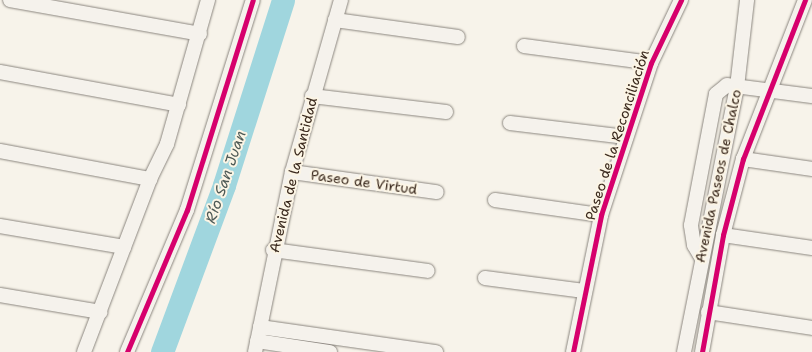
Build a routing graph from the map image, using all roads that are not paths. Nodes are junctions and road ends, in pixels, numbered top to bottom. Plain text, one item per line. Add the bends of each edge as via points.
1 (10, 0) edge
2 (208, 0) edge
3 (253, 0) edge
4 (341, 0) edge
5 (681, 0) edge
6 (748, 0) edge
7 (807, 3) edge
8 (335, 20) junction
9 (200, 34) junction
10 (458, 37) dead end
11 (524, 46) dead end
12 (651, 63) junction
13 (0, 72) edge
14 (737, 87) junction
15 (769, 91) junction
16 (312, 96) junction
17 (812, 96) edge
18 (178, 105) junction
19 (446, 112) dead end
20 (510, 123) dead end
21 (626, 137) junction
22 (0, 152) edge
23 (743, 159) junction
24 (812, 170) edge
25 (292, 172) junction
26 (150, 179) junction
27 (436, 192) dead end
28 (495, 200) dead end
29 (601, 215) junction
30 (0, 226) edge
31 (723, 235) junction
32 (124, 247) junction
33 (812, 248) edge
34 (273, 250) junction
35 (428, 271) dead end
36 (485, 278) dead end
37 (584, 291) junction
38 (0, 295) edge
39 (101, 312) junction
40 (708, 312) junction
41 (260, 326) junction
42 (812, 328) edge
43 (256, 347) edge
44 (84, 352) edge
45 (127, 352) edge
46 (330, 352) edge
47 (436, 352) edge
48 (573, 352) edge
49 (684, 352) edge
50 (702, 352) edge

1 - 9 street
2 - 9 street
3 - 45 street via 187,210
4 - 8 street, Avenida de la Santidad
5 - 12 street, Paseo de la Reconciliación
6 - 14 street, Avenida Paseos de Chalco
7 - 15 street, Avenida Paseos de Chalco
8 - 10 street
8 - 16 street, Avenida de la Santidad
9 - 18 street
11 - 12 street
12 - 21 street, Paseo de la Reconciliación
13 - 18 street
14 - 15 street
14 - 49 street, Avenida Paseos de Chalco via 727,85 716,94 691,224 694,244 701,257
15 - 17 street
15 - 23 street, Avenida Paseos de Chalco
16 - 19 street
16 - 25 street, Avenida de la Santidad
18 - 26 street via 167,144
20 - 21 street
21 - 29 street, Paseo de la Reconciliación
22 - 26 street
23 - 24 street
23 - 31 street, Avenida Paseos de Chalco
25 - 27 street, Paseo de Virtud
25 - 34 street, Avenida de la Santidad
26 - 32 street
28 - 29 street
29 - 37 street, Paseo de la Reconciliación
30 - 32 street
31 - 33 street
31 - 40 street, Avenida Paseos de Chalco
32 - 39 street
34 - 35 street
34 - 41 street, Avenida de la Santidad
36 - 37 street
37 - 48 street, Paseo de la Reconciliación
38 - 39 street
39 - 44 street
40 - 42 street
40 - 50 street, Avenida Paseos de Chalco
41 - 43 street, Avenida de la Santidad
41 - 47 street
43 - 46 street

